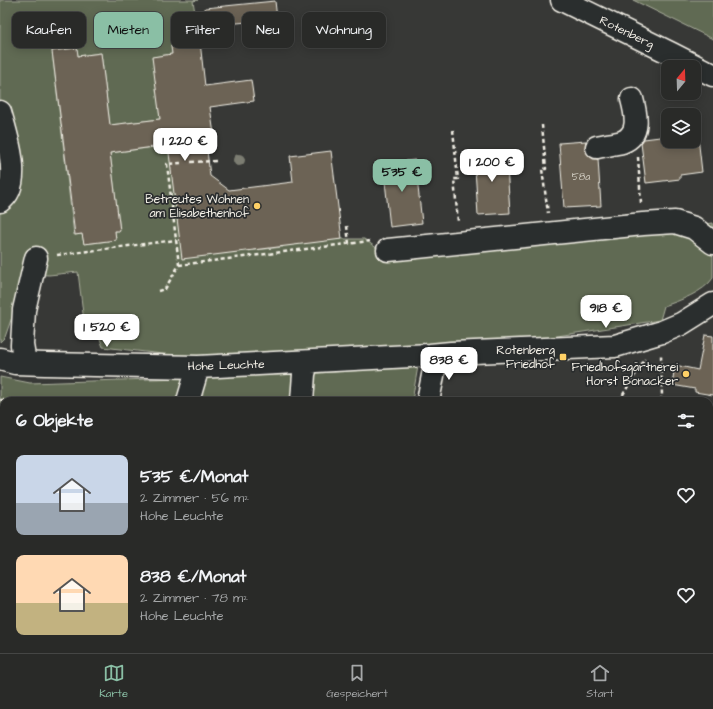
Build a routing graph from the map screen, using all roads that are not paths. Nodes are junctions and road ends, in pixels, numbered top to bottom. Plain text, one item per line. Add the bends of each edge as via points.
1 (562, 0) edge
2 (713, 75) edge
3 (632, 99) dead end
4 (0, 112) edge
5 (597, 147) dead end
6 (0, 200) edge
7 (713, 242) edge
8 (380, 245) road end
9 (36, 258) road end
10 (713, 304) edge
11 (437, 355) junction
12 (13, 362) edge
13 (307, 362) junction
14 (198, 367) junction
15 (189, 397) edge
16 (302, 397) edge
17 (429, 397) edge

1 - 2 street, Rotenberg
3 - 5 street via 636,117 632,135 622,142
4 - 6 street via 12,167 11,184 4,198
7 - 8 street via 694,228 675,222 460,243
9 - 12 street via 24,310 22,345
10 - 11 street, Hohe Leuchte via 661,340 615,346
11 - 13 street, Hohe Leuchte
11 - 17 street
12 - 14 street, Hohe Leuchte
13 - 14 street, Hohe Leuchte
13 - 16 street
14 - 15 street

